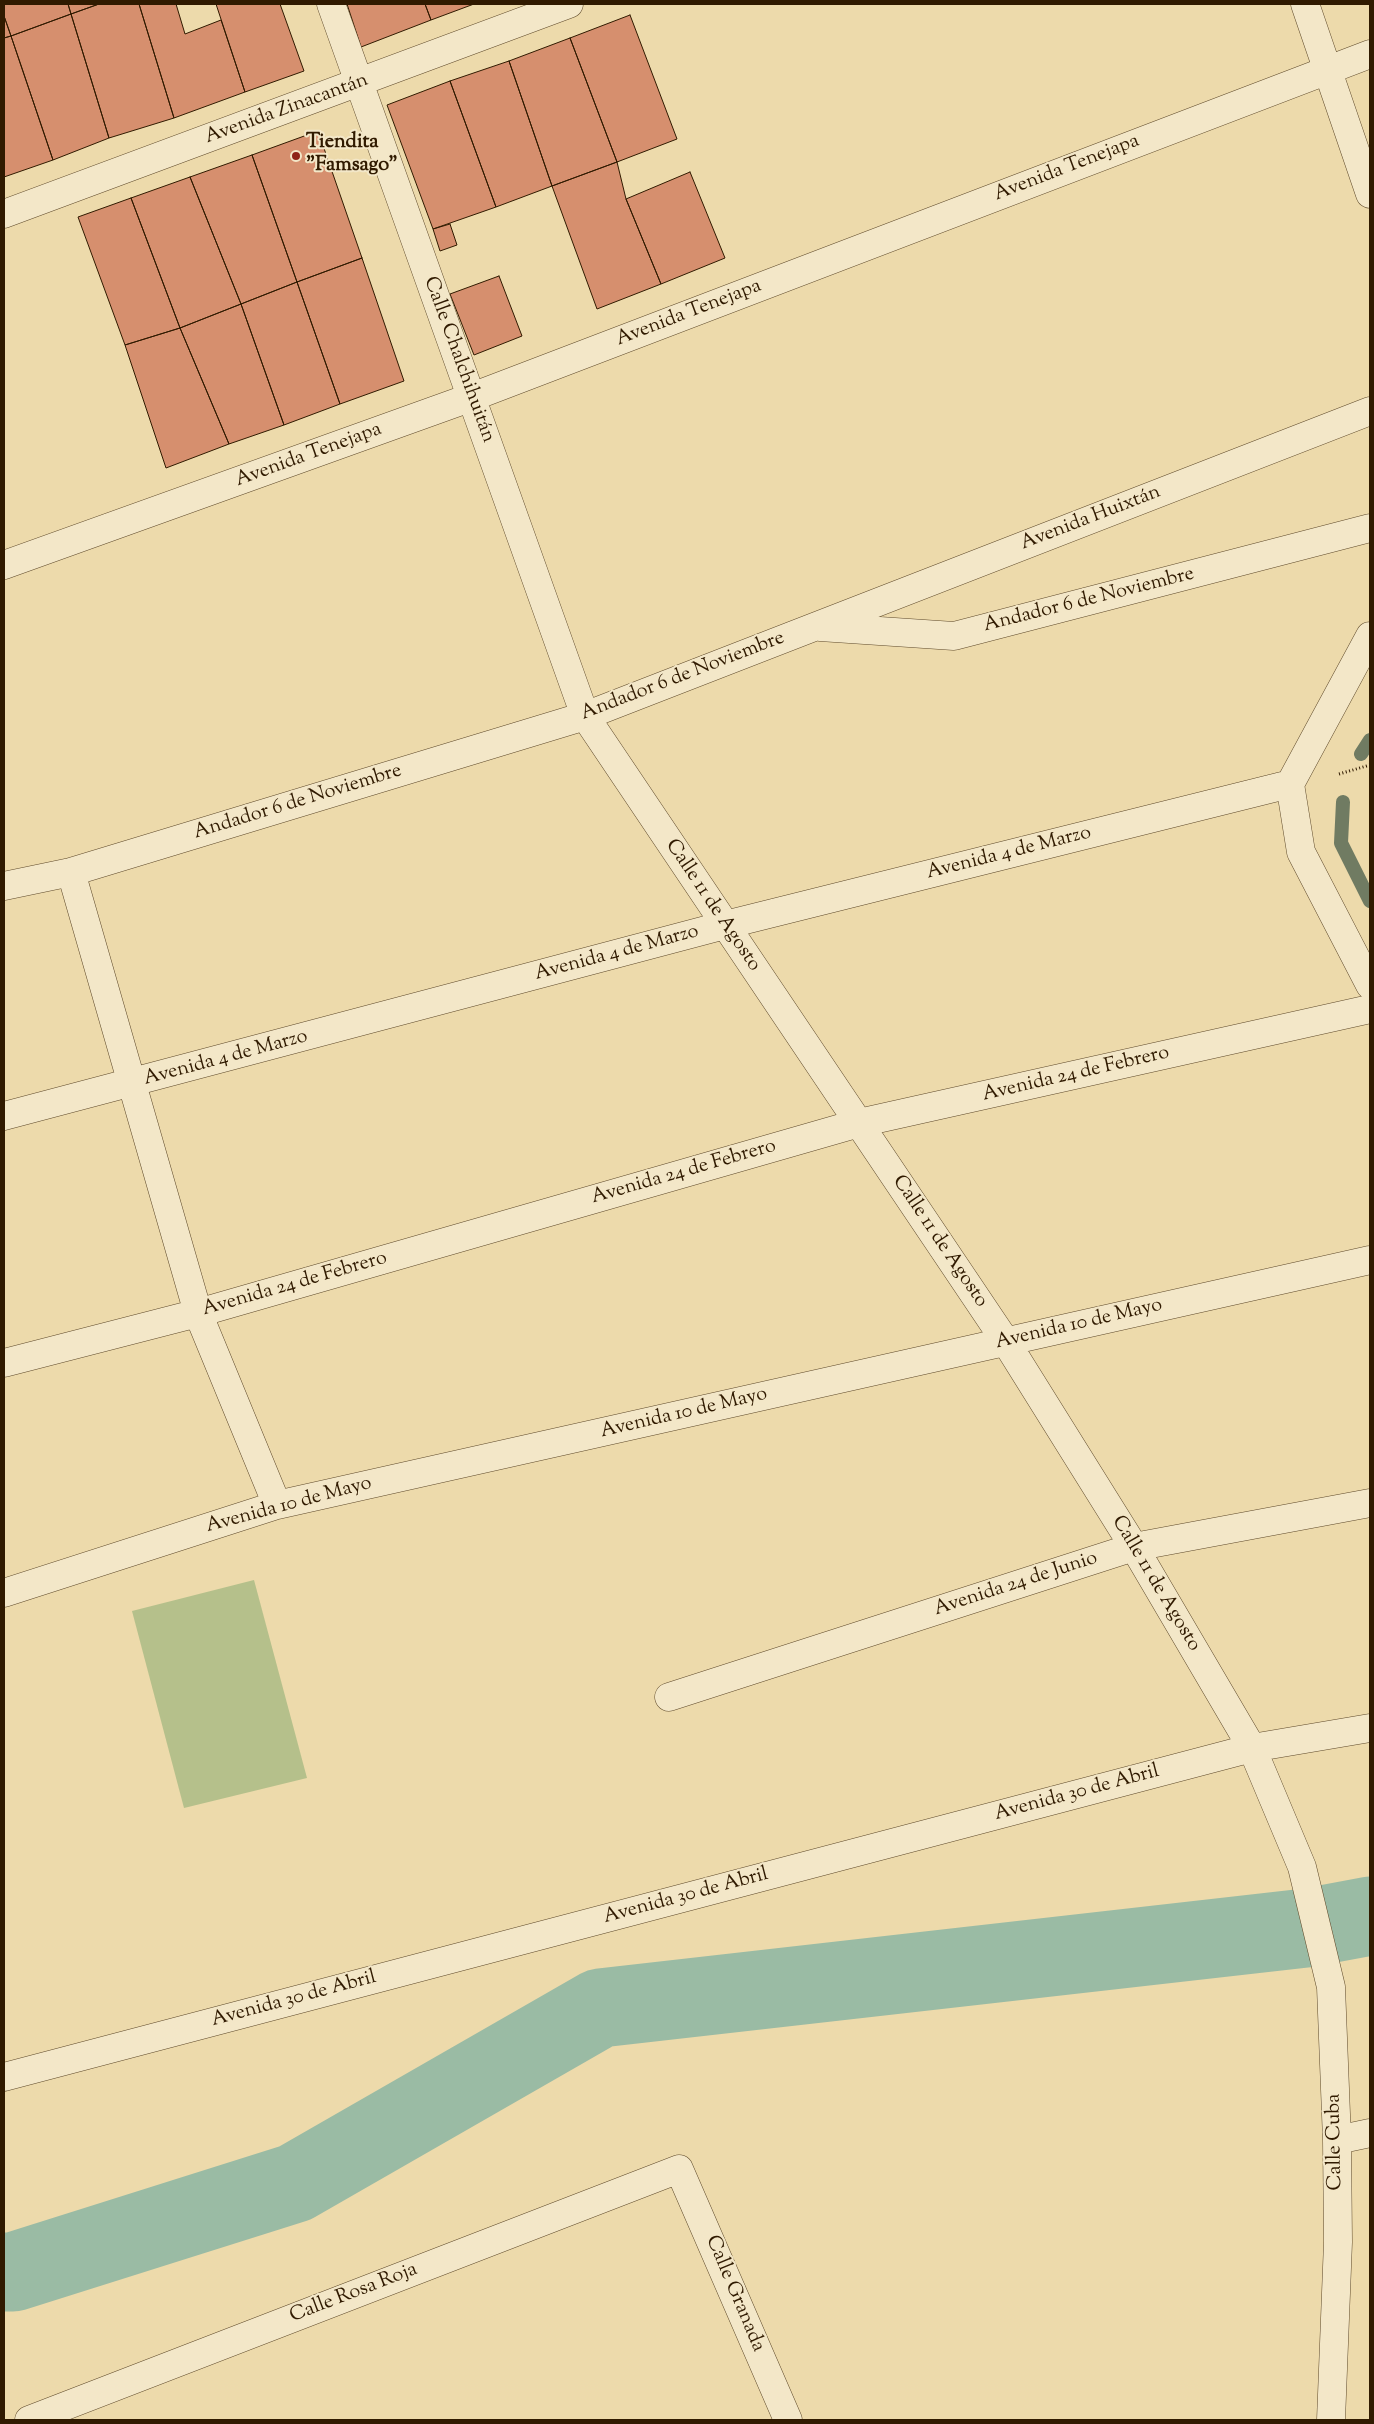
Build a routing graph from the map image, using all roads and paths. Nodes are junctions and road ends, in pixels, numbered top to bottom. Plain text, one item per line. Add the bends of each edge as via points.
1 (331, 4) edge
2 (569, 4) edge
3 (1306, 4) edge
4 (1370, 54) edge
5 (1328, 69) junction
6 (360, 83) junction
7 (1370, 194) edge
8 (4, 214) edge
9 (472, 397) junction
10 (1370, 411) edge
11 (1370, 528) edge
12 (4, 565) edge
13 (811, 627) junction
14 (1370, 636) edge
15 (584, 716) junction
16 (1290, 784) junction
17 (71, 872) junction
18 (4, 886) edge
19 (725, 925) junction
20 (1370, 985) edge
21 (1370, 1009) edge
22 (130, 1084) junction
23 (4, 1116) edge
24 (859, 1123) junction
25 (1370, 1260) edge
26 (198, 1313) junction
27 (1006, 1342) junction
28 (4, 1362) edge
29 (1370, 1503) edge
30 (277, 1505) junction
31 (1134, 1547) junction
32 (4, 1593) edge
33 (669, 1697) dead end
34 (1370, 1728) edge
35 (1252, 1748) junction
36 (1302, 1867) joint
37 (4, 2077) edge
38 (1370, 2133) edge
39 (1337, 2140) junction
40 (679, 2169) joint
41 (29, 2420) edge
42 (788, 2420) edge
43 (1331, 2420) edge

1 - 6 street, Calle Chalchihuitán
2 - 6 street, Avenida Zinacantán
3 - 5 street
4 - 5 street, Avenida Tenejapa
5 - 7 street
5 - 9 street, Avenida Tenejapa
6 - 8 street, Avenida Zinacantán
6 - 9 street, Calle Chalchihuitán
9 - 12 street, Avenida Tenejapa
9 - 15 street, Calle Chalchihuitán
10 - 13 street, Avenida Huixtán
11 - 13 street, Andador 6 de Noviembre via 954,636
13 - 15 street, Andador 6 de Noviembre
14 - 16 street
15 - 17 street, Andador 6 de Noviembre
15 - 19 street, Calle 11 de Agosto
16 - 19 street, Avenida 4 de Marzo
16 - 20 street via 1301,852
17 - 18 street, Andador 6 de Noviembre
17 - 22 street
19 - 22 street, Avenida 4 de Marzo
19 - 24 street, Calle 11 de Agosto
21 - 24 street, Avenida 24 de Febrero
22 - 23 street, Avenida 4 de Marzo
22 - 26 street
24 - 26 street, Avenida 24 de Febrero
24 - 27 street, Calle 11 de Agosto
25 - 27 street, Avenida 10 de Mayo
26 - 28 street, Avenida 24 de Febrero
26 - 30 street
27 - 30 street, Avenida 10 de Mayo
27 - 31 street, Calle 11 de Agosto
29 - 31 street, Avenida 24 de Junio
30 - 32 street, Avenida 10 de Mayo
31 - 33 street, Avenida 24 de Junio
31 - 35 street, Calle 11 de Agosto
34 - 35 street, Avenida 30 de Abril
35 - 36 street, Calle 11 de Agosto
35 - 37 street, Avenida 30 de Abril
36 - 39 street, Calle Cuba via 1331,1987
38 - 39 street
39 - 43 street, Calle Cuba via 1338,2242
40 - 41 street, Calle Rosa Roja
40 - 42 street, Calle Granada

